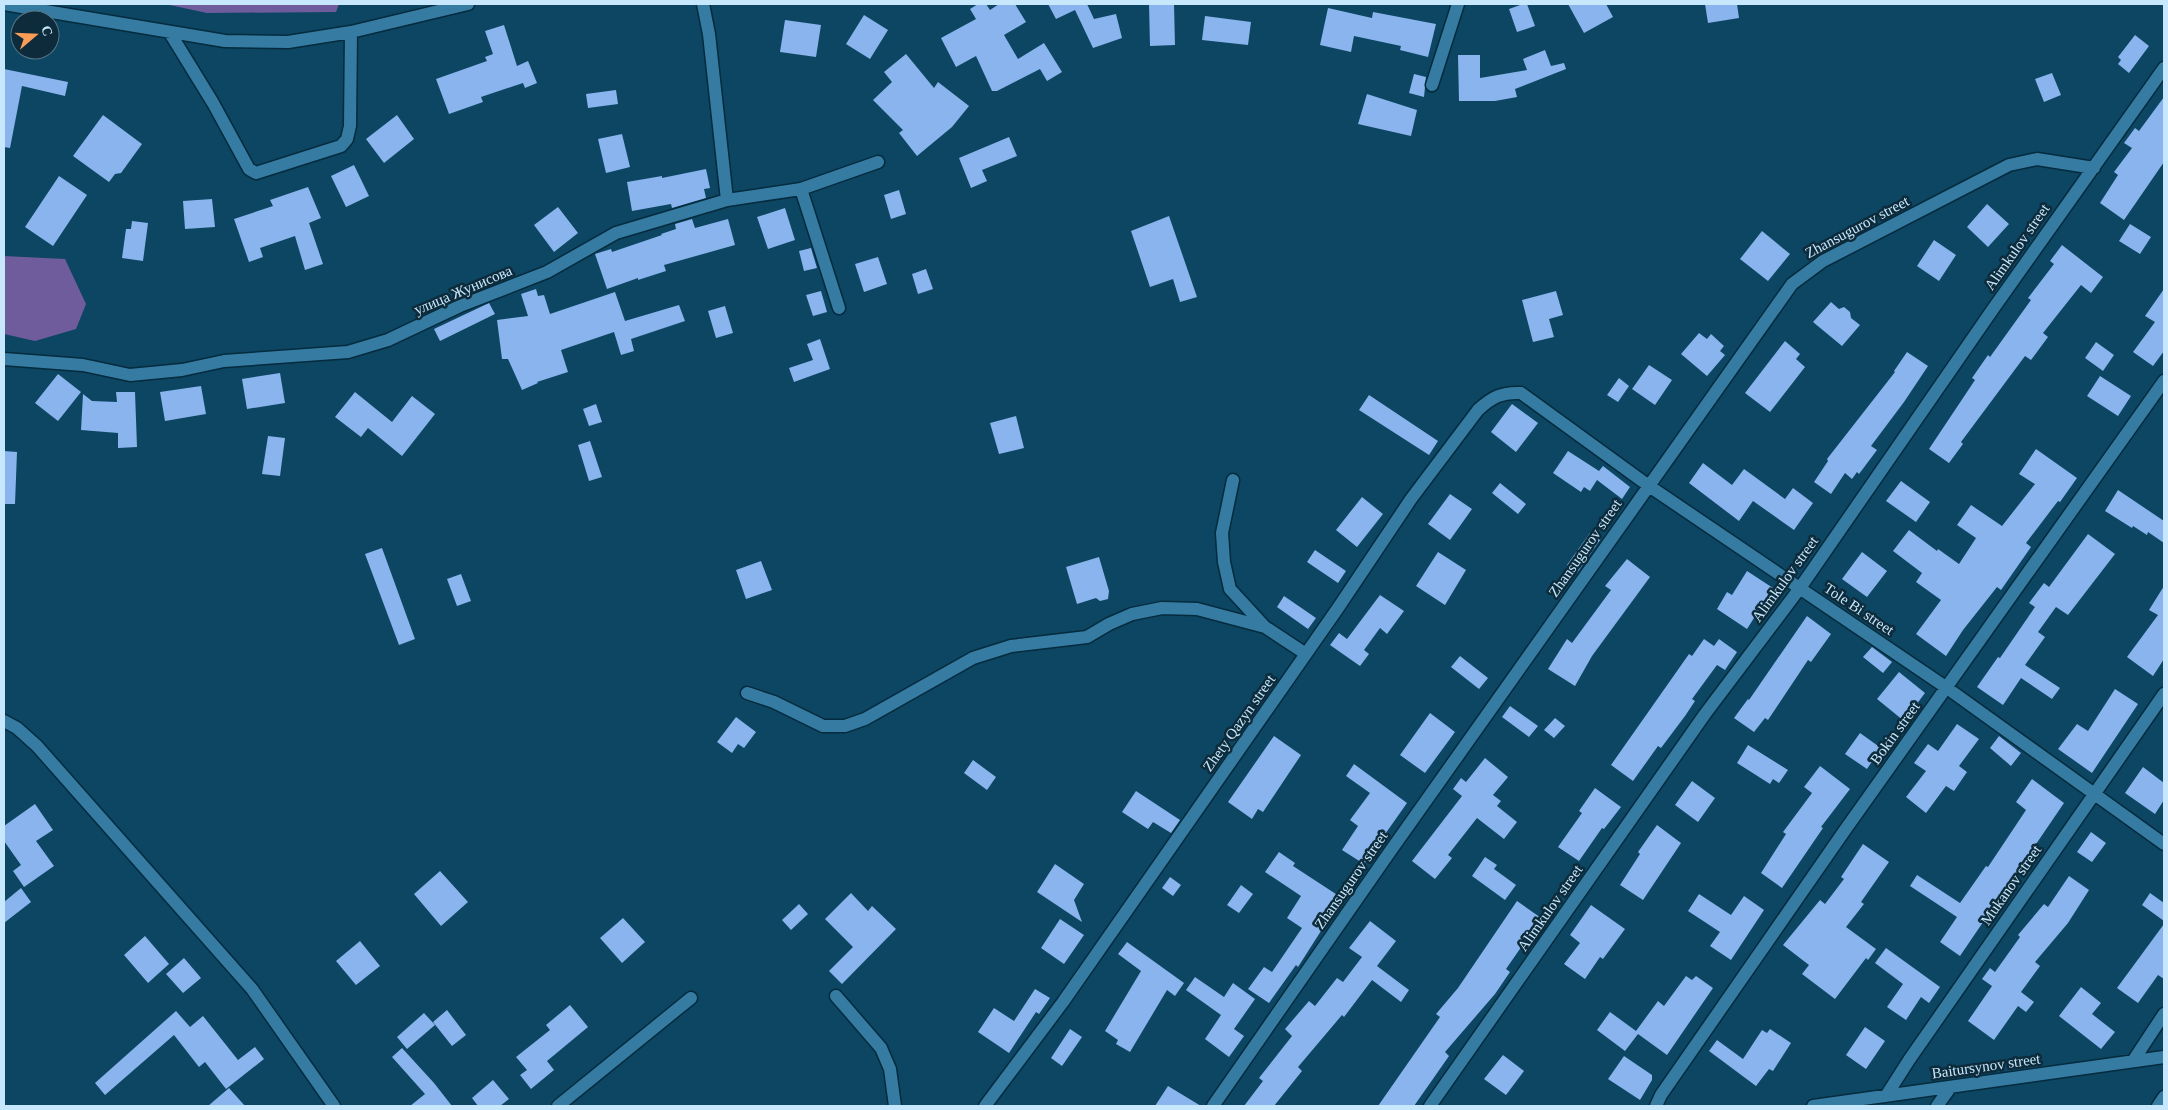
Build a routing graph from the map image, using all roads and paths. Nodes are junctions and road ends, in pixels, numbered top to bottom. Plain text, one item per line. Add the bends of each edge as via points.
1 (4, 4) edge
2 (468, 4) edge
3 (703, 4) edge
4 (1458, 4) edge
5 (351, 32) junction
6 (170, 33) junction
7 (2164, 68) edge
8 (1432, 85) dead end
9 (878, 162) dead end
10 (2094, 168) junction
11 (800, 189) junction
12 (727, 200) junction
13 (839, 308) dead end
14 (4, 359) edge
15 (2164, 380) edge
16 (1534, 402) joint
17 (1233, 480) dead end
18 (1649, 486) junction
19 (1800, 588) junction
20 (1264, 627) junction
21 (1306, 654) junction
22 (1947, 688) junction
23 (747, 693) dead end
24 (2164, 694) edge
25 (4, 721) edge
26 (2095, 793) junction
27 (2164, 844) edge
28 (836, 996) dead end
29 (692, 998) dead end
30 (2164, 1014) edge
31 (2164, 1057) edge
32 (2133, 1061) junction
33 (1950, 1088) junction
34 (1886, 1096) junction
35 (2164, 1097) edge
36 (334, 1106) edge
37 (558, 1106) edge
38 (894, 1106) edge
39 (985, 1106) edge
40 (1213, 1106) edge
41 (1430, 1106) edge
42 (1656, 1106) edge
43 (1813, 1106) edge
44 (1937, 1106) edge
45 (2158, 1106) edge

1 - 6 street
2 - 5 street
3 - 12 street
4 - 8 street
5 - 6 street via 288,42 225,41
5 - 6 street via 350,126 347,139 341,146 262,173 248,169
7 - 10 street, Alimkulov street
9 - 11 street, улица Жунисова
10 - 18 street, Zhansugurov street via 2036,159 2009,165 1806,272 1792,284
10 - 19 street, Alimkulov street
11 - 12 street, улица Жунисова
11 - 13 street
12 - 14 street, улица Жунисова via 616,232 546,272 460,306 388,340 348,352 224,361 182,370 130,375 83,365
15 - 22 street, Bokin street
16 - 18 street, Tole Bi street
16 - 21 street, Zhety Qazyn street via 1521,393 1507,392 1491,397 1478,410 1412,499
17 - 20 street via 1222,533 1224,562 1230,589
18 - 19 street, Tole Bi street
18 - 40 street, Zhansugurov street
19 - 22 street, Tole Bi street
19 - 41 street, Alimkulov street via 1705,714
20 - 21 street
20 - 23 street via 1197,609 1162,608 1132,614 1087,637 1011,646 973,658 865,719 845,726 823,726
21 - 39 street, Zhety Qazyn street via 1069,994
22 - 26 street, Tole Bi street
22 - 42 street, Bokin street via 1746,971
24 - 26 street, Mukanov street
25 - 36 street via 37,746 252,990
26 - 27 street, Tole Bi street
26 - 34 street, Mukanov street
28 - 38 street via 881,1048 890,1070
29 - 37 street
30 - 32 street
31 - 32 street, Baitursynov street
32 - 33 street, Baitursynov street
33 - 34 street, Baitursynov street
33 - 44 street
34 - 43 street, Baitursynov street
35 - 45 street

